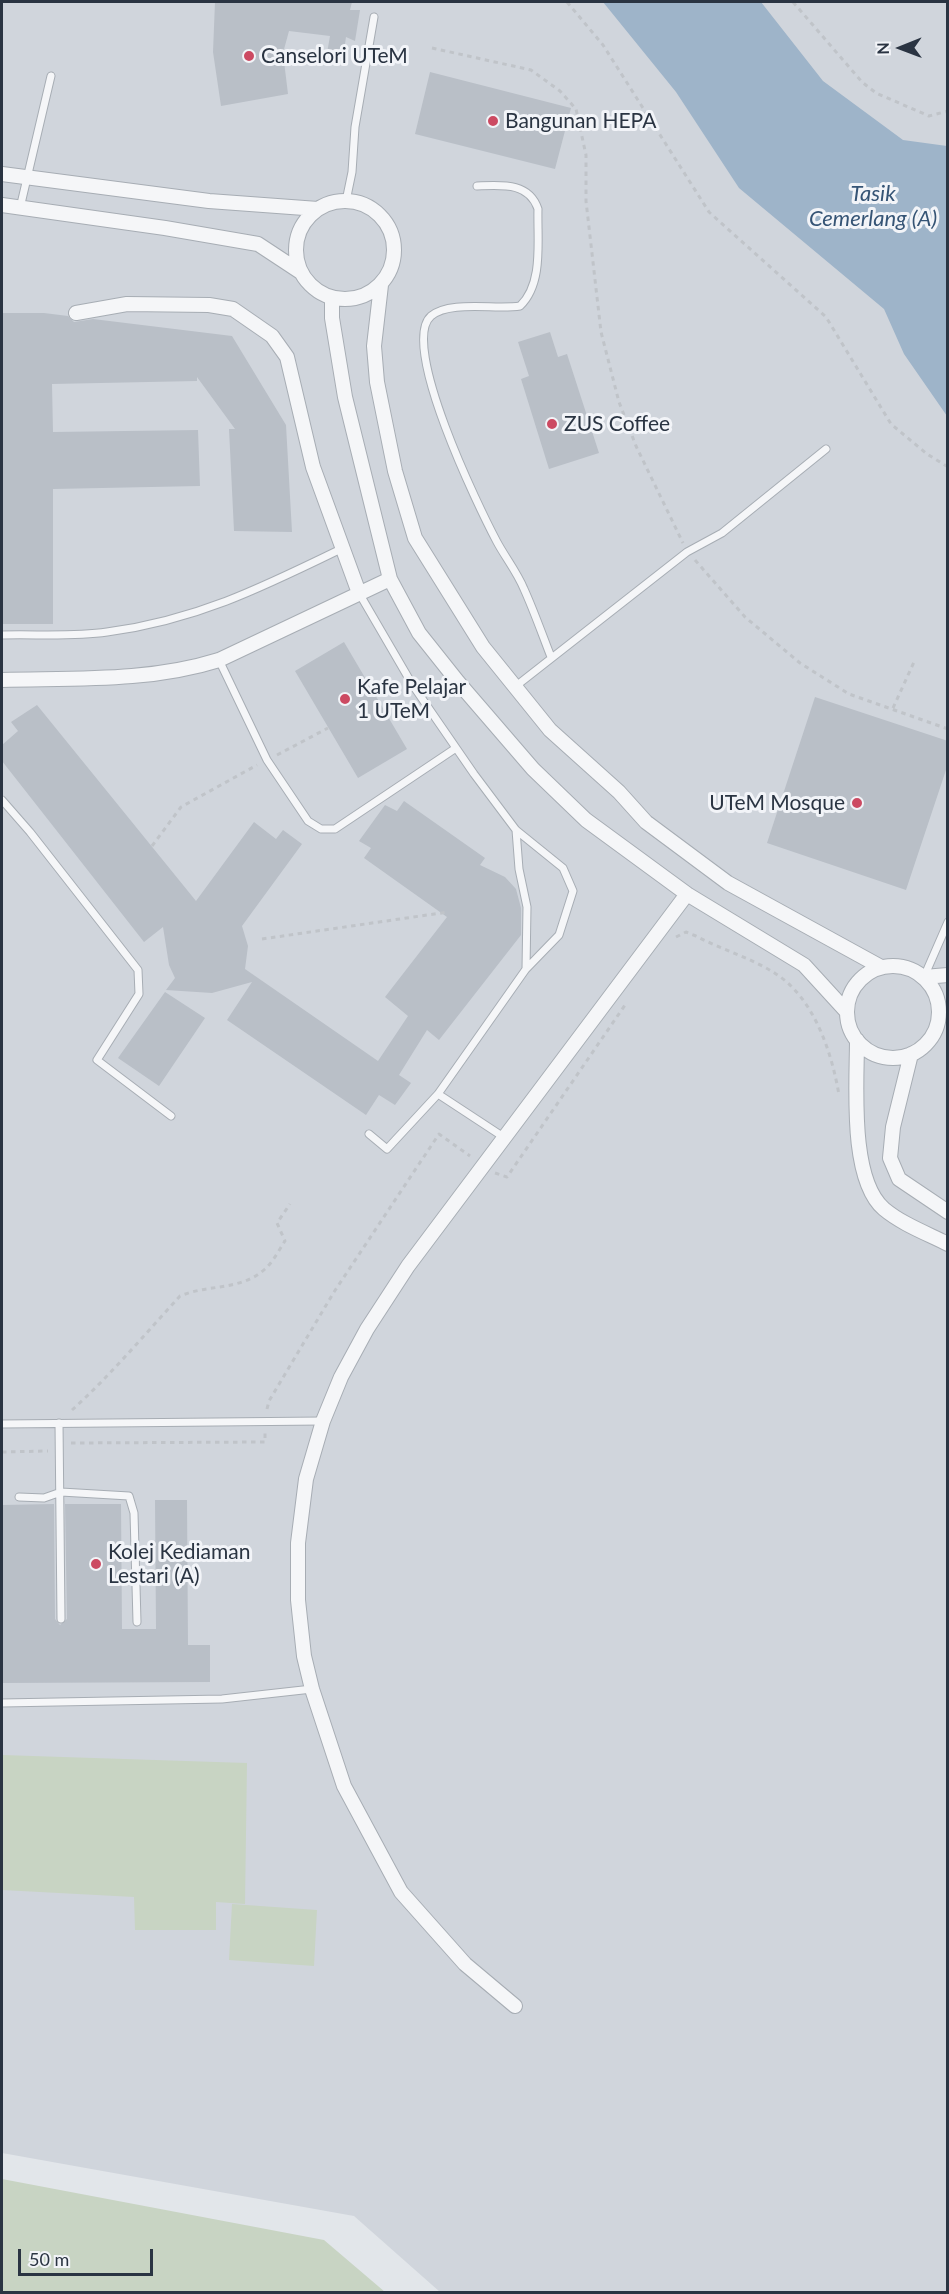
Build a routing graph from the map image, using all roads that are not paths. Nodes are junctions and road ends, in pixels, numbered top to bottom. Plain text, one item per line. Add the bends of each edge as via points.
1 (374, 17) dead end
2 (51, 76) dead end
3 (2, 174) edge
4 (27, 177) junction
5 (477, 186) dead end
6 (346, 201) junction
7 (2, 205) edge
8 (20, 208) junction
9 (318, 209) junction
10 (302, 273) junction
11 (381, 285) junction
12 (332, 298) junction
13 (76, 313) dead end
14 (826, 449) dead end
15 (343, 548) junction
16 (390, 579) junction
17 (359, 593) junction
18 (2, 634) edge
19 (551, 657) junction
20 (219, 660) junction
21 (2, 680) edge
22 (516, 686) junction
23 (456, 748) junction
24 (2, 800) edge
25 (516, 830) junction
26 (687, 894) junction
27 (948, 922) edge
28 (881, 967) junction
29 (526, 969) junction
30 (948, 975) edge
31 (924, 977) junction
32 (847, 1012) junction
33 (948, 1032) edge
34 (933, 1034) junction
35 (856, 1040) junction
36 (911, 1054) junction
37 (438, 1094) junction
38 (171, 1116) dead end
39 (369, 1134) dead end
40 (505, 1138) junction
41 (948, 1212) edge
42 (948, 1244) edge
43 (323, 1421) junction
44 (58, 1423) junction
45 (2, 1424) edge
46 (61, 1492) junction
47 (18, 1497) dead end
48 (61, 1619) dead end
49 (137, 1622) dead end
50 (312, 1689) junction
51 (2, 1703) edge
52 (515, 2006) dead end

1 - 6 lane
2 - 4 lane
3 - 4 street
4 - 8 lane
4 - 9 street via 209,201
5 - 19 lane via 514,186 534,199 538,209 534,286 520,306 447,309 431,316 423,327 423,342 441,417 482,513 524,587
6 - 9 street
6 - 11 street via 370,207 381,215 393,237 393,262
7 - 8 street
8 - 10 street via 258,244
9 - 10 street via 304,223 297,241 297,261
10 - 12 street via 320,293
11 - 12 street via 350,300
11 - 22 street via 374,346 377,382 395,471 415,538 483,647
12 - 16 street via 345,397
13 - 15 street via 127,304 209,305 233,309 272,336 286,357 313,467
14 - 19 lane via 722,532 687,552
15 - 17 street
15 - 18 lane via 248,594 163,622 104,633
16 - 17 street
16 - 26 street via 419,633 533,768 586,820
17 - 20 street
17 - 23 lane via 384,639
19 - 22 lane
20 - 21 street via 134,677
20 - 23 lane via 267,760 313,827 328,830 362,812
22 - 28 street via 550,730 646,822 728,883
23 - 25 lane
24 - 38 lane via 138,970 139,994 97,1060
25 - 29 lane via 527,907
25 - 29 lane via 563,868 573,891 559,935
26 - 32 street via 804,965
26 - 40 street
27 - 31 lane
28 - 31 street via 897,965
28 - 32 street via 856,983
29 - 37 lane
30 - 31 street
31 - 34 street via 938,1004
32 - 35 street
33 - 34 street
34 - 36 street
35 - 36 street via 881,1057
35 - 42 street via 859,1138 866,1182 882,1207
36 - 41 street via 893,1126 890,1158 899,1179
37 - 39 lane via 387,1149
37 - 40 lane
40 - 43 street via 408,1266 367,1329
43 - 44 lane
43 - 50 street via 306,1479 298,1543 298,1600
44 - 45 lane
44 - 46 lane
46 - 47 lane via 44,1498
46 - 48 lane
46 - 49 lane via 129,1496 134,1514
50 - 51 lane via 222,1699
50 - 52 street via 344,1786 401,1892 465,1964

